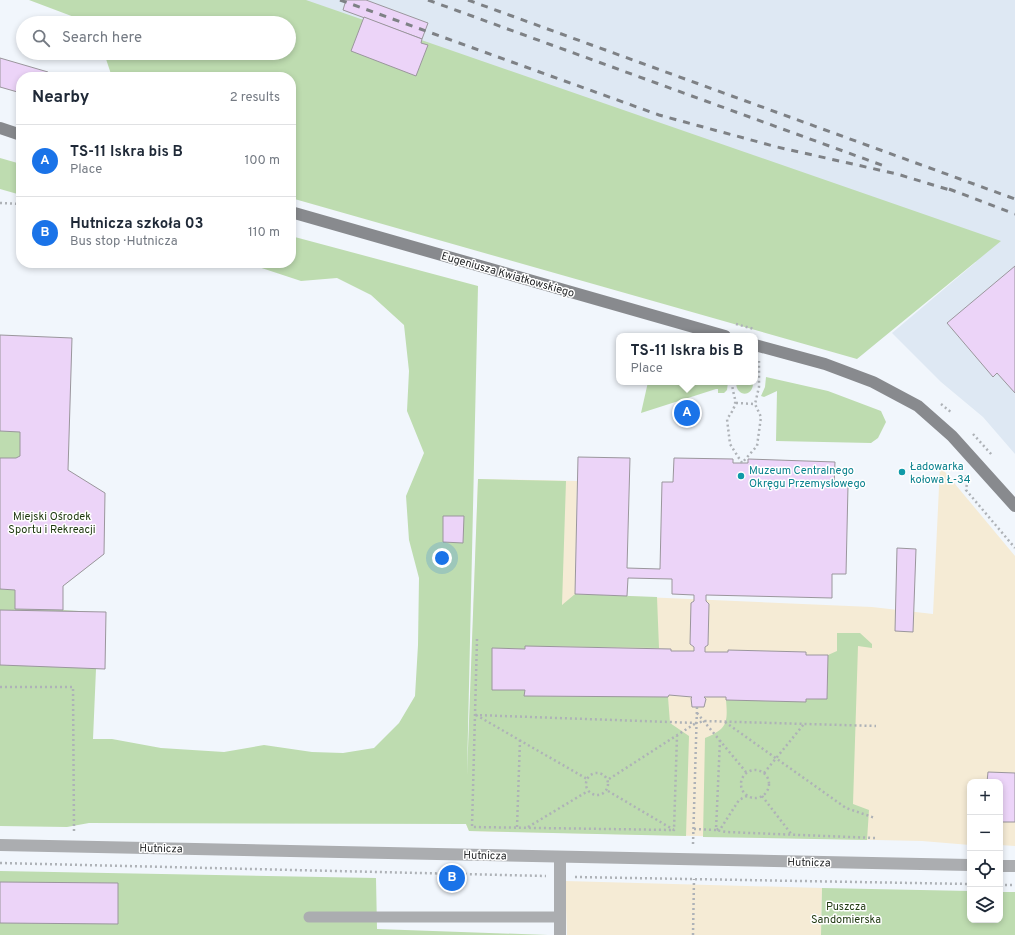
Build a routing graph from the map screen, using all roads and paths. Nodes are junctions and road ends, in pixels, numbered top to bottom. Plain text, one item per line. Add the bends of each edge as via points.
1 (0, 128) edge
2 (16, 133) edge
3 (0, 203) edge
4 (16, 204) edge
5 (296, 213) edge
6 (714, 333) edge
7 (758, 345) edge
8 (759, 358) joint
9 (766, 360) dead end
10 (733, 385) edge
11 (736, 403) junction
12 (755, 404) junction
13 (966, 473) dead end
14 (1015, 506) edge
15 (1015, 548) edge
16 (477, 639) dead end
17 (0, 687) edge
18 (697, 707) dead end
19 (697, 713) junction
20 (475, 715) junction
21 (704, 721) junction
22 (724, 722) junction
23 (697, 723) junction
24 (804, 724) junction
25 (876, 726) dead end
26 (677, 736) junction
27 (520, 740) junction
28 (720, 740) junction
29 (746, 772) junction
30 (764, 773) junction
31 (587, 779) junction
32 (609, 779) junction
33 (588, 790) junction
34 (608, 791) junction
35 (747, 796) junction
36 (762, 796) junction
37 (875, 818) dead end
38 (517, 827) junction
39 (527, 827) junction
40 (694, 829) junction
41 (674, 830) junction
42 (716, 830) junction
43 (74, 835) dead end
44 (792, 835) junction
45 (875, 838) dead end
46 (693, 844) dead end
47 (0, 845) edge
48 (560, 857) junction
49 (0, 863) edge
50 (967, 865) edge
51 (1003, 866) edge
52 (1015, 866) edge
53 (560, 877) junction
54 (694, 879) junction
55 (967, 884) edge
56 (1003, 885) edge
57 (1015, 885) edge
58 (309, 917) dead end
59 (560, 917) junction
60 (560, 935) edge
61 (693, 935) edge

1 - 2 street
3 - 4 path
5 - 6 street, Eugeniusza Kwiatkowskiego
7 - 14 street via 825,364 873,382 918,406 952,436
8 - 9 path
8 - 12 path
10 - 11 path
11 - 12 path
11 - 12 path via 728,419 730,444 742,463 757,446 761,417
13 - 15 path via 966,490
16 - 20 path
17 - 43 path via 73,687
18 - 19 path
19 - 21 path
19 - 23 path
20 - 23 path
20 - 27 path
20 - 38 path via 472,826
21 - 22 path
21 - 23 path
21 - 28 path
22 - 24 path
22 - 37 path via 846,808
23 - 26 path
23 - 40 path
24 - 25 path
24 - 30 path
26 - 32 path
26 - 41 path
27 - 31 path
27 - 38 path
28 - 29 path
28 - 42 path
29 - 30 path via 756,769
29 - 35 path via 740,786
30 - 36 path via 769,784 768,790
31 - 32 path via 598,772
31 - 33 path
32 - 34 path
33 - 34 path via 596,796
33 - 39 path
34 - 41 path
35 - 36 path
35 - 42 path via 739,800
36 - 44 path
38 - 39 path
39 - 41 path
40 - 42 path
40 - 46 path
42 - 44 path
44 - 45 path
47 - 48 street, Hutnicza
48 - 50 street, Hutnicza
48 - 53 street
49 - 53 path
51 - 52 street
53 - 54 path
53 - 59 street
54 - 55 path
54 - 61 path
56 - 57 path
58 - 59 lane
59 - 60 street

